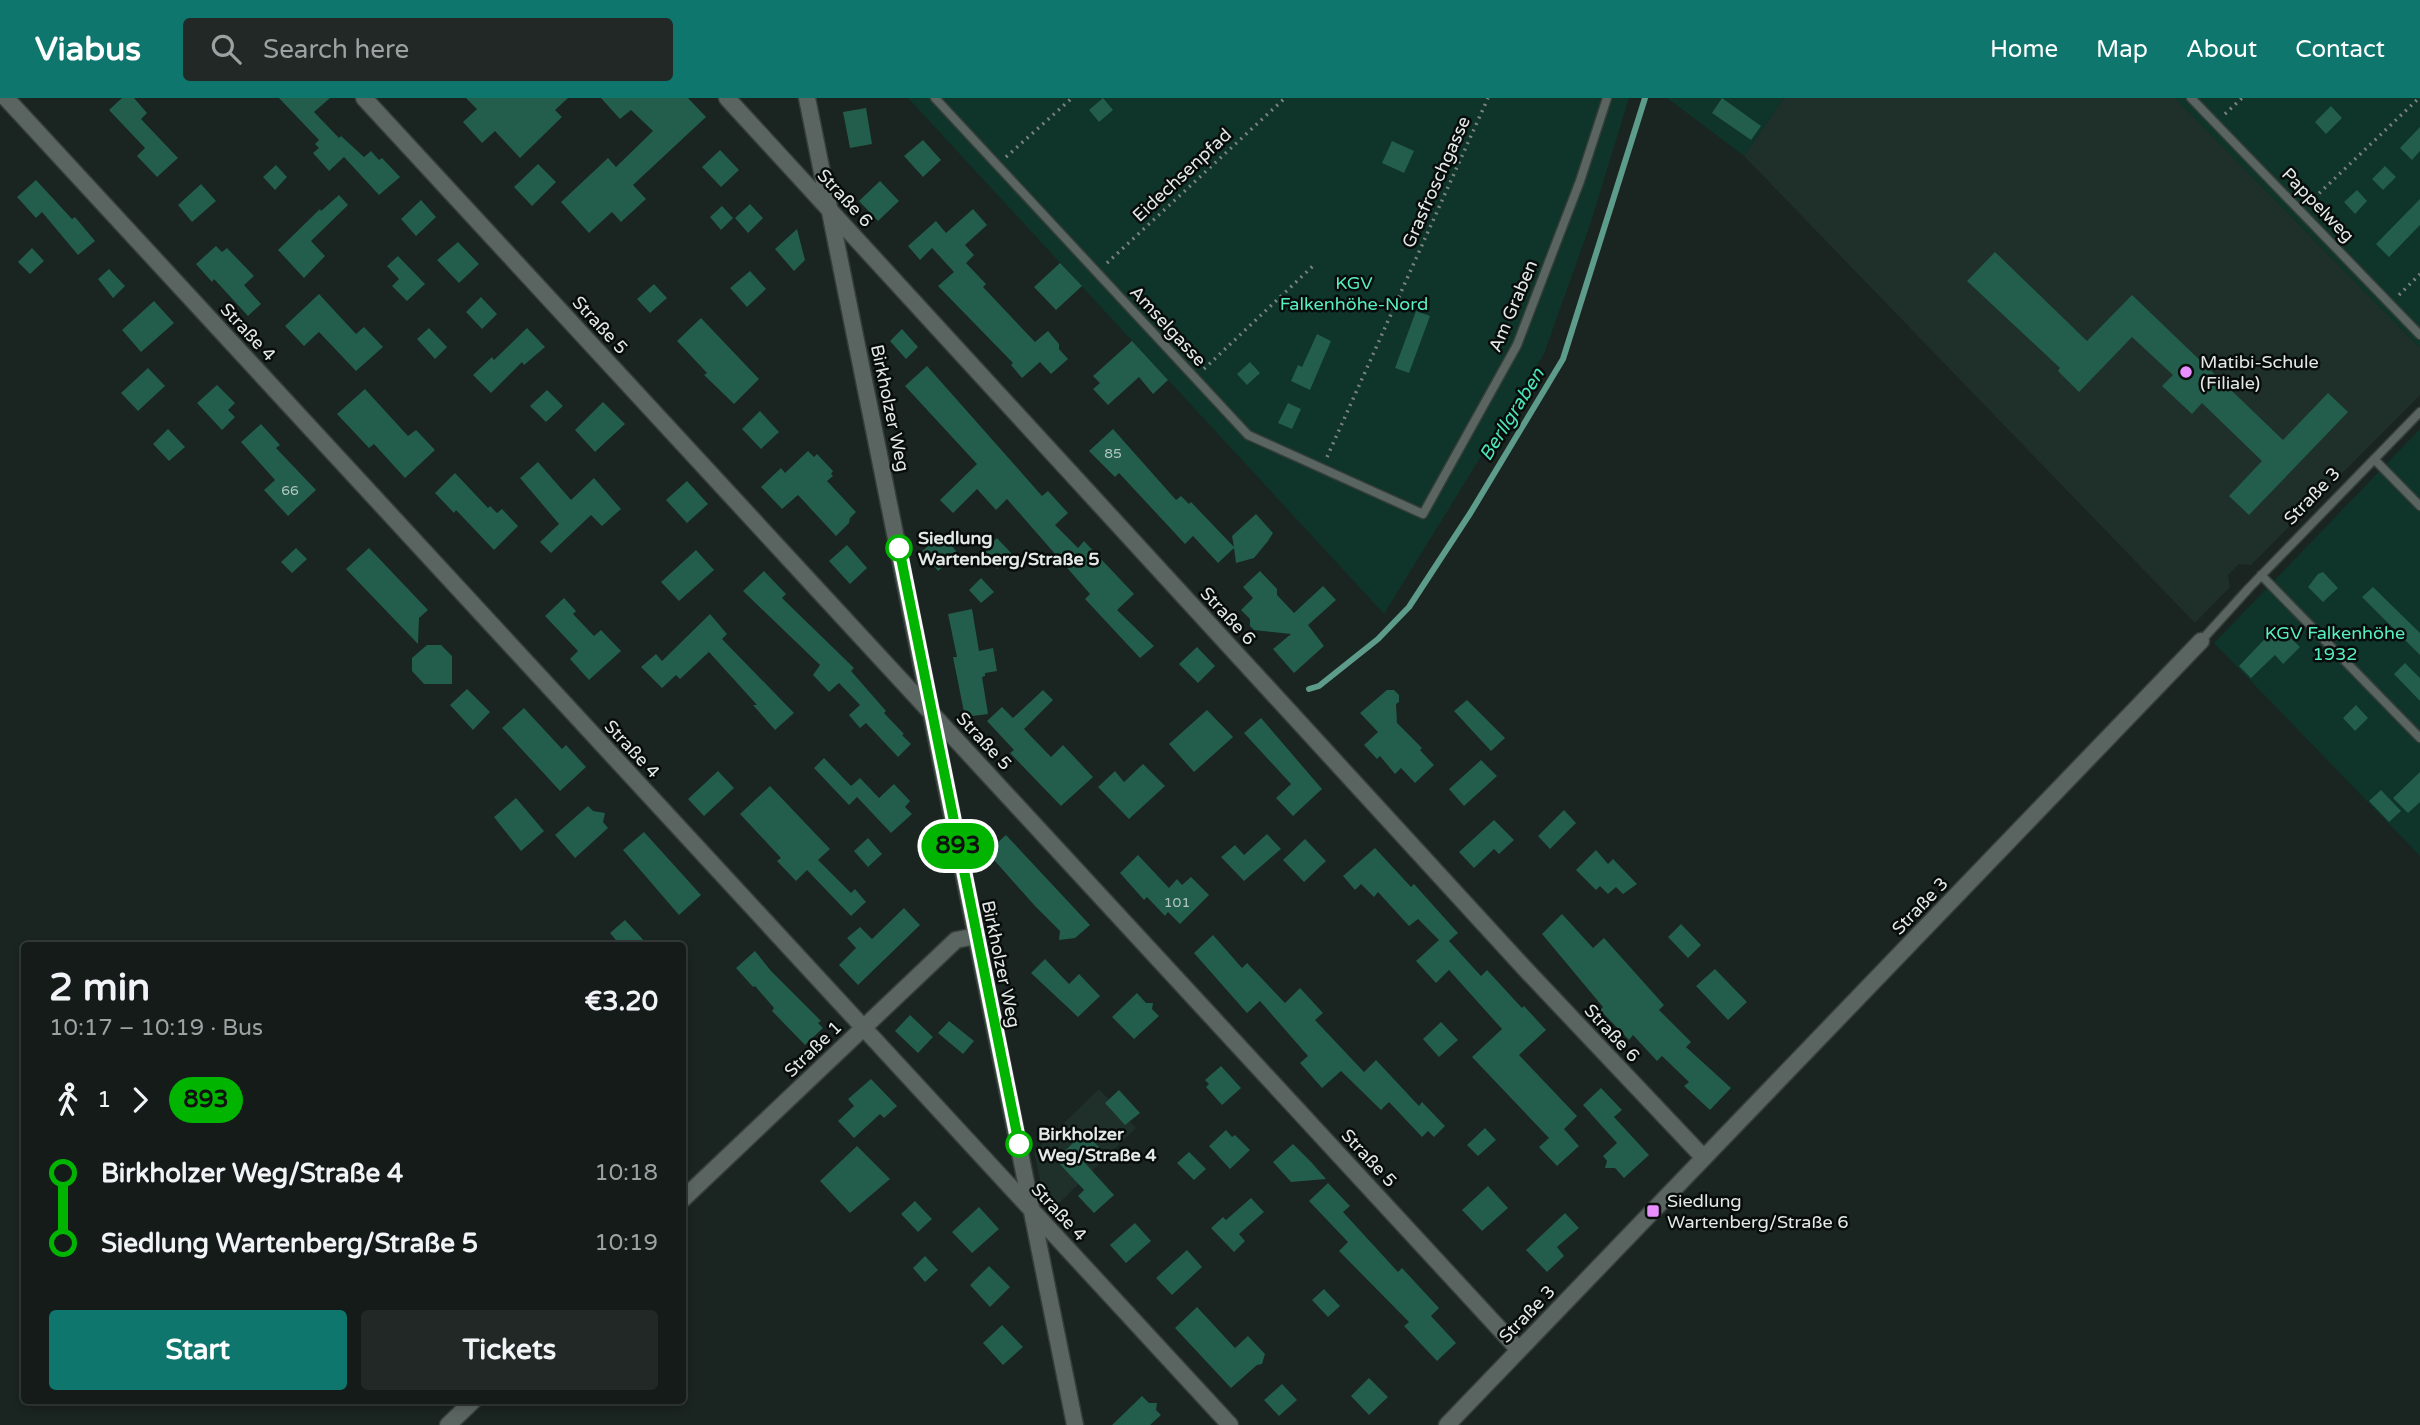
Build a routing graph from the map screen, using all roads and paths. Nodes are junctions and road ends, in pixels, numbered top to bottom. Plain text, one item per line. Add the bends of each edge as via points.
1 (6, 98) edge
2 (364, 98) edge
3 (727, 98) edge
4 (807, 98) edge
5 (935, 98) edge
6 (1072, 98) edge
7 (1285, 98) edge
8 (1488, 98) edge
9 (1607, 98) edge
10 (2191, 98) edge
11 (2242, 98) edge
12 (2419, 98) edge
13 (2216, 123) junction
14 (997, 166) junction
15 (830, 210) junction
16 (2302, 211) junction
17 (1314, 264) dead end
18 (1097, 272) junction
19 (2420, 274) edge
20 (2389, 304) junction
21 (2420, 335) edge
22 (1194, 377) junction
23 (2420, 412) edge
24 (2374, 459) junction
25 (1322, 468) junction
26 (2420, 506) edge
27 (1423, 514) joint
28 (2261, 575) junction
29 (2201, 641) joint
30 (931, 712) junction
31 (2420, 738) edge
32 (976, 936) junction
33 (863, 1028) junction
34 (1704, 1158) junction
35 (686, 1196) edge
36 (1031, 1210) junction
37 (1519, 1350) junction
38 (470, 1404) edge
39 (447, 1425) edge
40 (1075, 1425) edge
41 (1230, 1425) edge
42 (1447, 1425) edge

1 - 33 street, Straße 4
2 - 30 street, Straße 5
3 - 15 street, Straße 6
4 - 15 street, Birkholzer Weg
5 - 14 lane, Amselgasse
6 - 14 path
7 - 18 path, Eidechsenpfad
8 - 25 path, Grasfroschgasse
9 - 27 lane, Am Graben via 1517,345
10 - 13 lane, Pappelweg
11 - 13 path
12 - 16 path
13 - 16 lane, Pappelweg
14 - 18 lane, Amselgasse
15 - 30 street, Birkholzer Weg
15 - 34 street, Straße 6
16 - 20 lane, Pappelweg
17 - 22 path
18 - 22 lane, Amselgasse
19 - 20 path
20 - 21 lane, Pappelweg
22 - 25 lane, Amselgasse via 1248,435
23 - 24 lane, Straße 3
24 - 26 lane
24 - 28 lane, Straße 3
25 - 27 lane, Amselgasse
28 - 29 lane, Straße 3
28 - 31 lane
29 - 34 street, Straße 3
30 - 32 street, Birkholzer Weg
30 - 37 street, Straße 5
32 - 33 street, Straße 1 via 956,940
32 - 36 street, Birkholzer Weg
33 - 35 street, Straße 1
33 - 36 street, Straße 4
34 - 37 street, Straße 3
36 - 40 street, Birkholzer Weg
36 - 41 street, Straße 4
37 - 42 street, Straße 3
38 - 39 street

